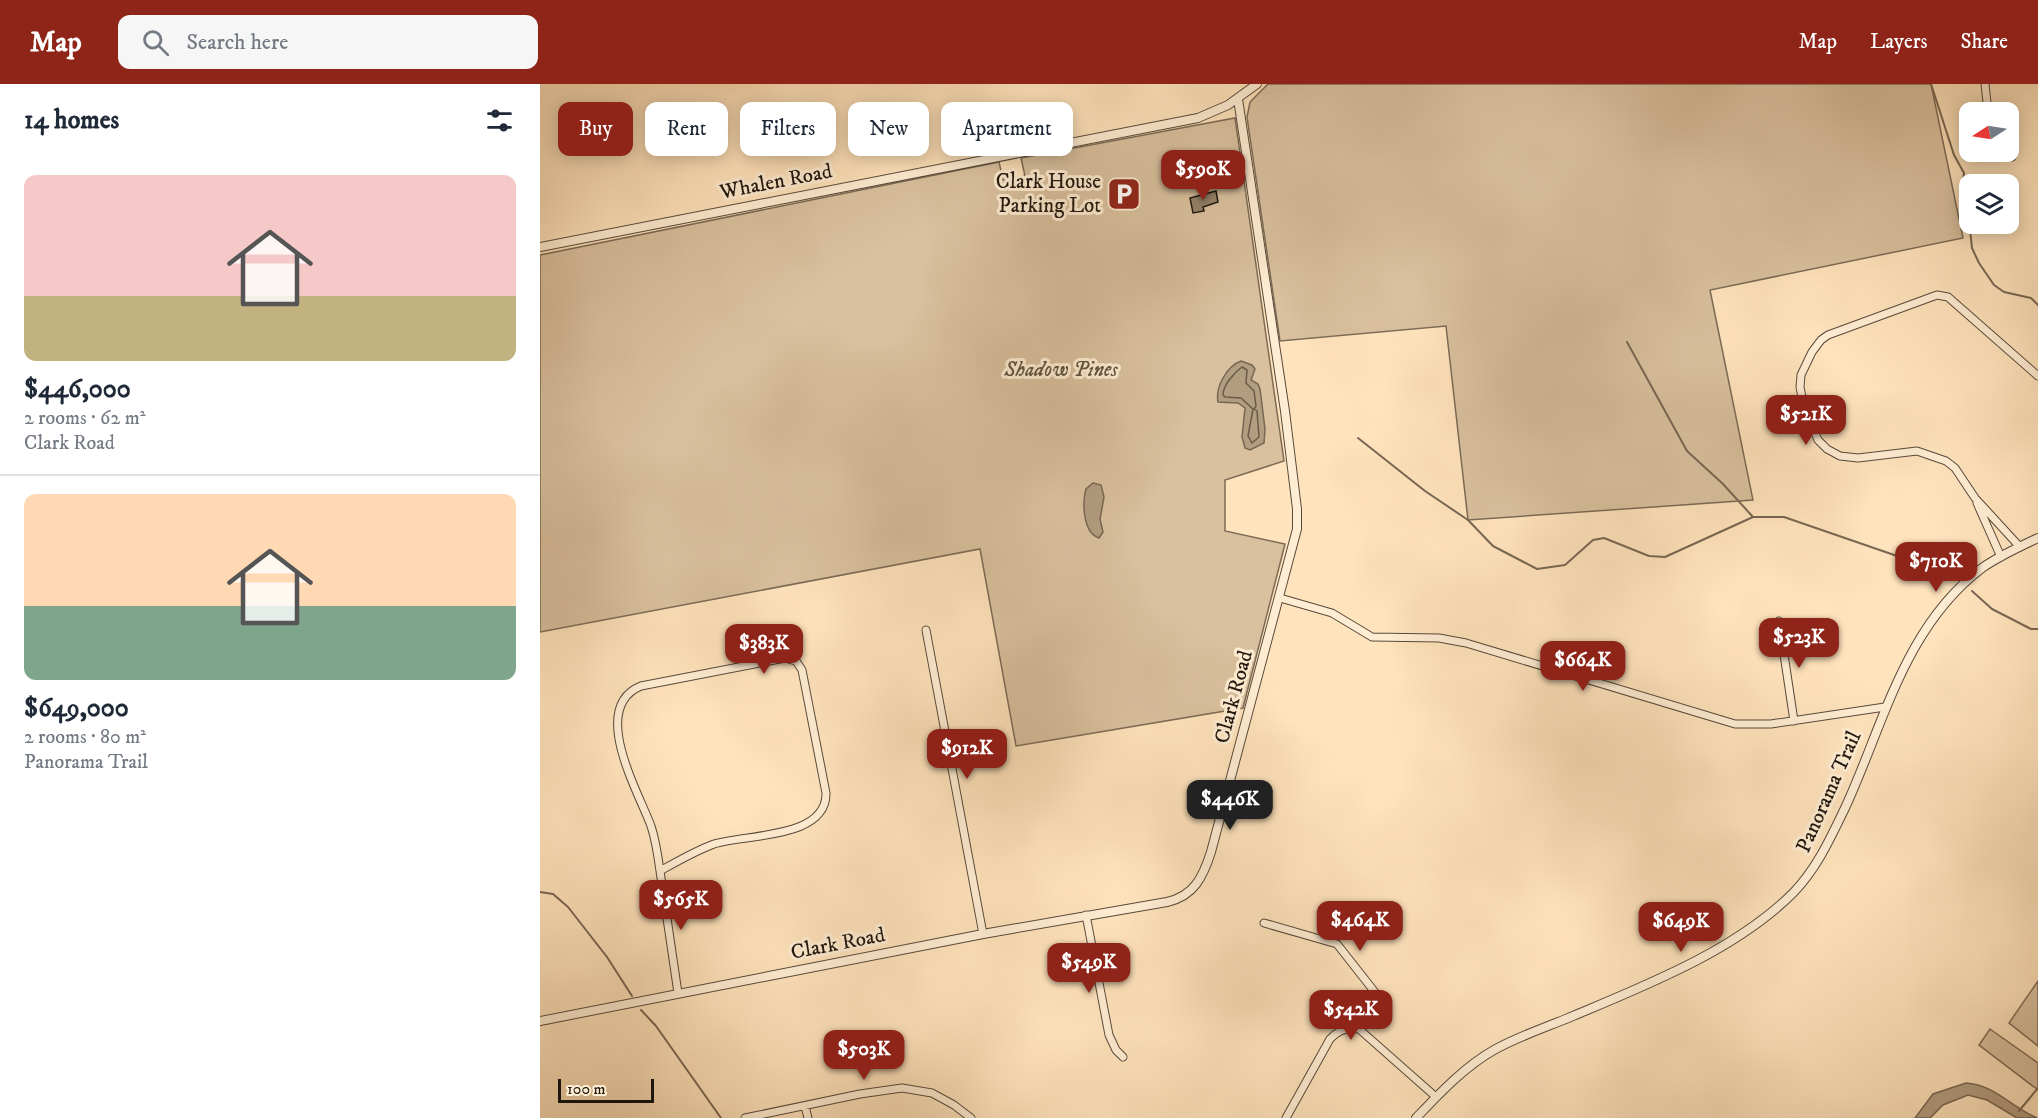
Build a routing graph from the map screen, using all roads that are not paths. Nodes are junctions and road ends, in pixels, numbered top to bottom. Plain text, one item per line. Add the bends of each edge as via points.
1 (1257, 84) edge
2 (1985, 84) edge
3 (1239, 99) junction
4 (1987, 102) edge
5 (540, 247) edge
6 (2038, 376) edge
7 (1975, 498) junction
8 (2038, 538) edge
9 (2020, 547) junction
10 (2001, 557) junction
11 (1280, 598) junction
12 (1779, 621) dead end
13 (926, 630) dead end
14 (1886, 707) junction
15 (1794, 721) junction
16 (660, 872) junction
17 (1086, 915) junction
18 (1264, 923) dead end
19 (984, 934) junction
20 (678, 993) junction
21 (540, 1020) edge
22 (1359, 1029) junction
23 (1123, 1057) dead end
24 (1436, 1097) junction
25 (805, 1106) junction
26 (745, 1118) edge
27 (808, 1118) edge
28 (971, 1118) edge
29 (1286, 1118) edge
30 (1416, 1118) edge

1 - 3 street, Whalen Road
2 - 4 street
3 - 5 street, Whalen Road via 1186,120
3 - 11 street, Clark Road via 1297,509 1296,539
6 - 7 street via 1948,297 1937,296 1828,334 1812,352 1801,375 1800,393 1812,430 1822,445 1832,453 1852,458 1907,451 1928,453 1955,468
7 - 9 street
7 - 10 street
8 - 9 street, Panorama Trail
9 - 10 street, Panorama Trail
10 - 14 street, Panorama Trail via 1969,579 1937,612
11 - 15 street via 1332,613 1372,637 1439,638 1466,643 1735,724
11 - 17 street, Clark Road via 1211,852 1197,884 1177,900
12 - 15 street
13 - 19 street
14 - 15 street
14 - 24 street, Panorama Trail via 1823,854 1776,908 1689,964 1493,1050
16 - 16 street via 651,827 620,742 620,702 641,686 793,659 802,670 826,793 822,813 807,825 715,844
16 - 20 street
17 - 19 street, Clark Road
17 - 23 street via 1109,1035
18 - 22 street via 1319,937 1340,947 1381,1000
19 - 20 street, Clark Road
20 - 21 street, Clark Road
22 - 24 street
22 - 29 street via 1345,1029 1330,1039
24 - 30 street, Panorama Trail
25 - 26 street
25 - 27 street
25 - 28 street via 913,1088 946,1100

